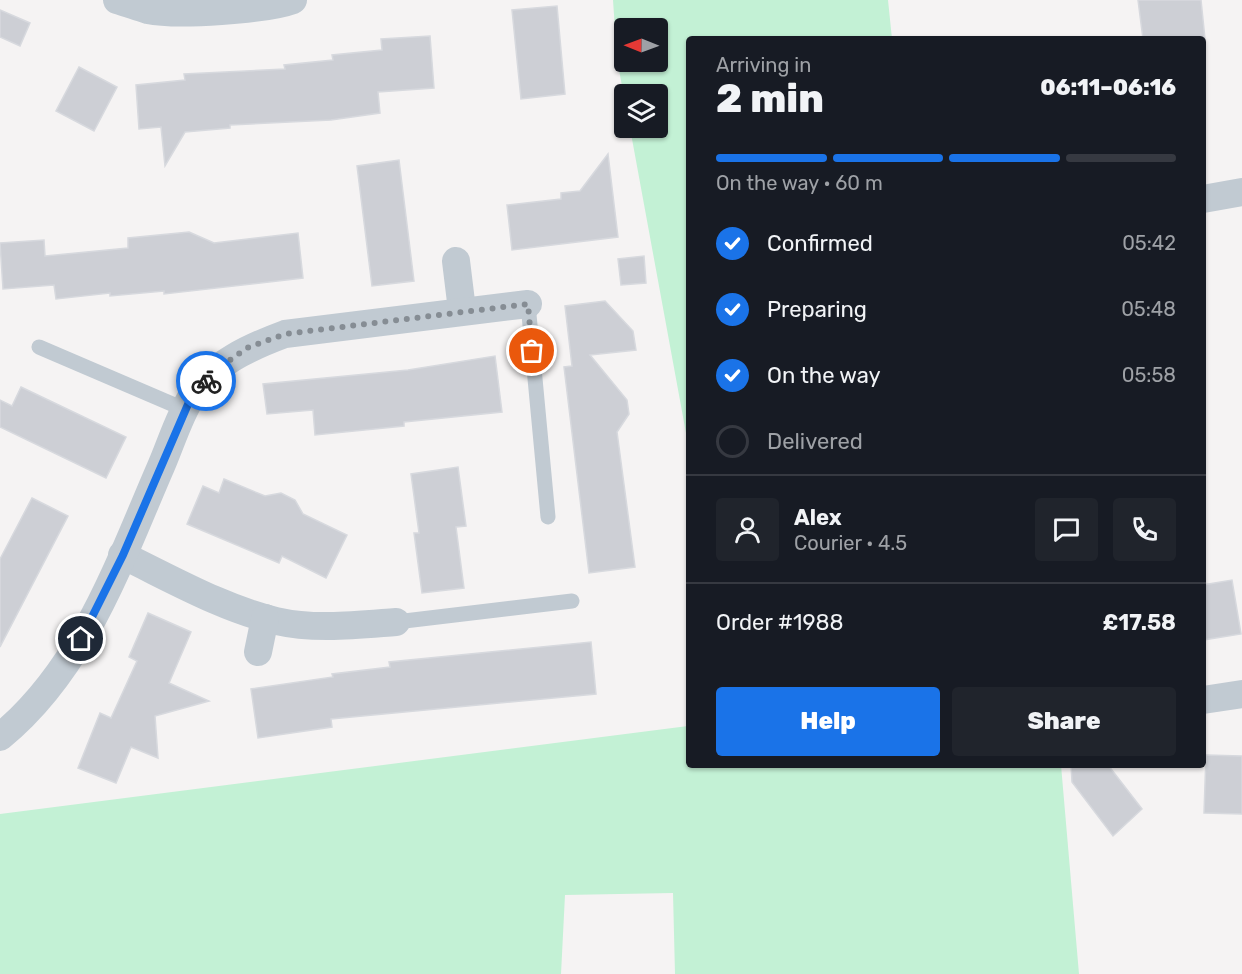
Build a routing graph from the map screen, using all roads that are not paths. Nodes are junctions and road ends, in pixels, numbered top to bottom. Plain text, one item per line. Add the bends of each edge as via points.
1 (117, 0) edge
2 (293, 0) edge
3 (1242, 192) edge
4 (1206, 198) edge
5 (456, 261) dead end
6 (528, 304) joint
7 (462, 310) junction
8 (39, 346) dead end
9 (186, 410) junction
10 (548, 517) dead end
11 (123, 555) junction
12 (572, 602) dead end
13 (265, 618) junction
14 (396, 622) joint
15 (258, 651) dead end
16 (1242, 694) edge
17 (1206, 700) edge
18 (0, 737) edge

1 - 2 street via 150,10 199,11 279,5
3 - 4 street
5 - 7 street
6 - 7 street
6 - 10 lane
7 - 9 street via 285,334 247,348 219,368 192,395
8 - 9 lane
9 - 11 street
11 - 13 street
11 - 18 street via 71,659 50,689
12 - 14 lane
13 - 14 street via 334,626
13 - 15 street
16 - 17 street

